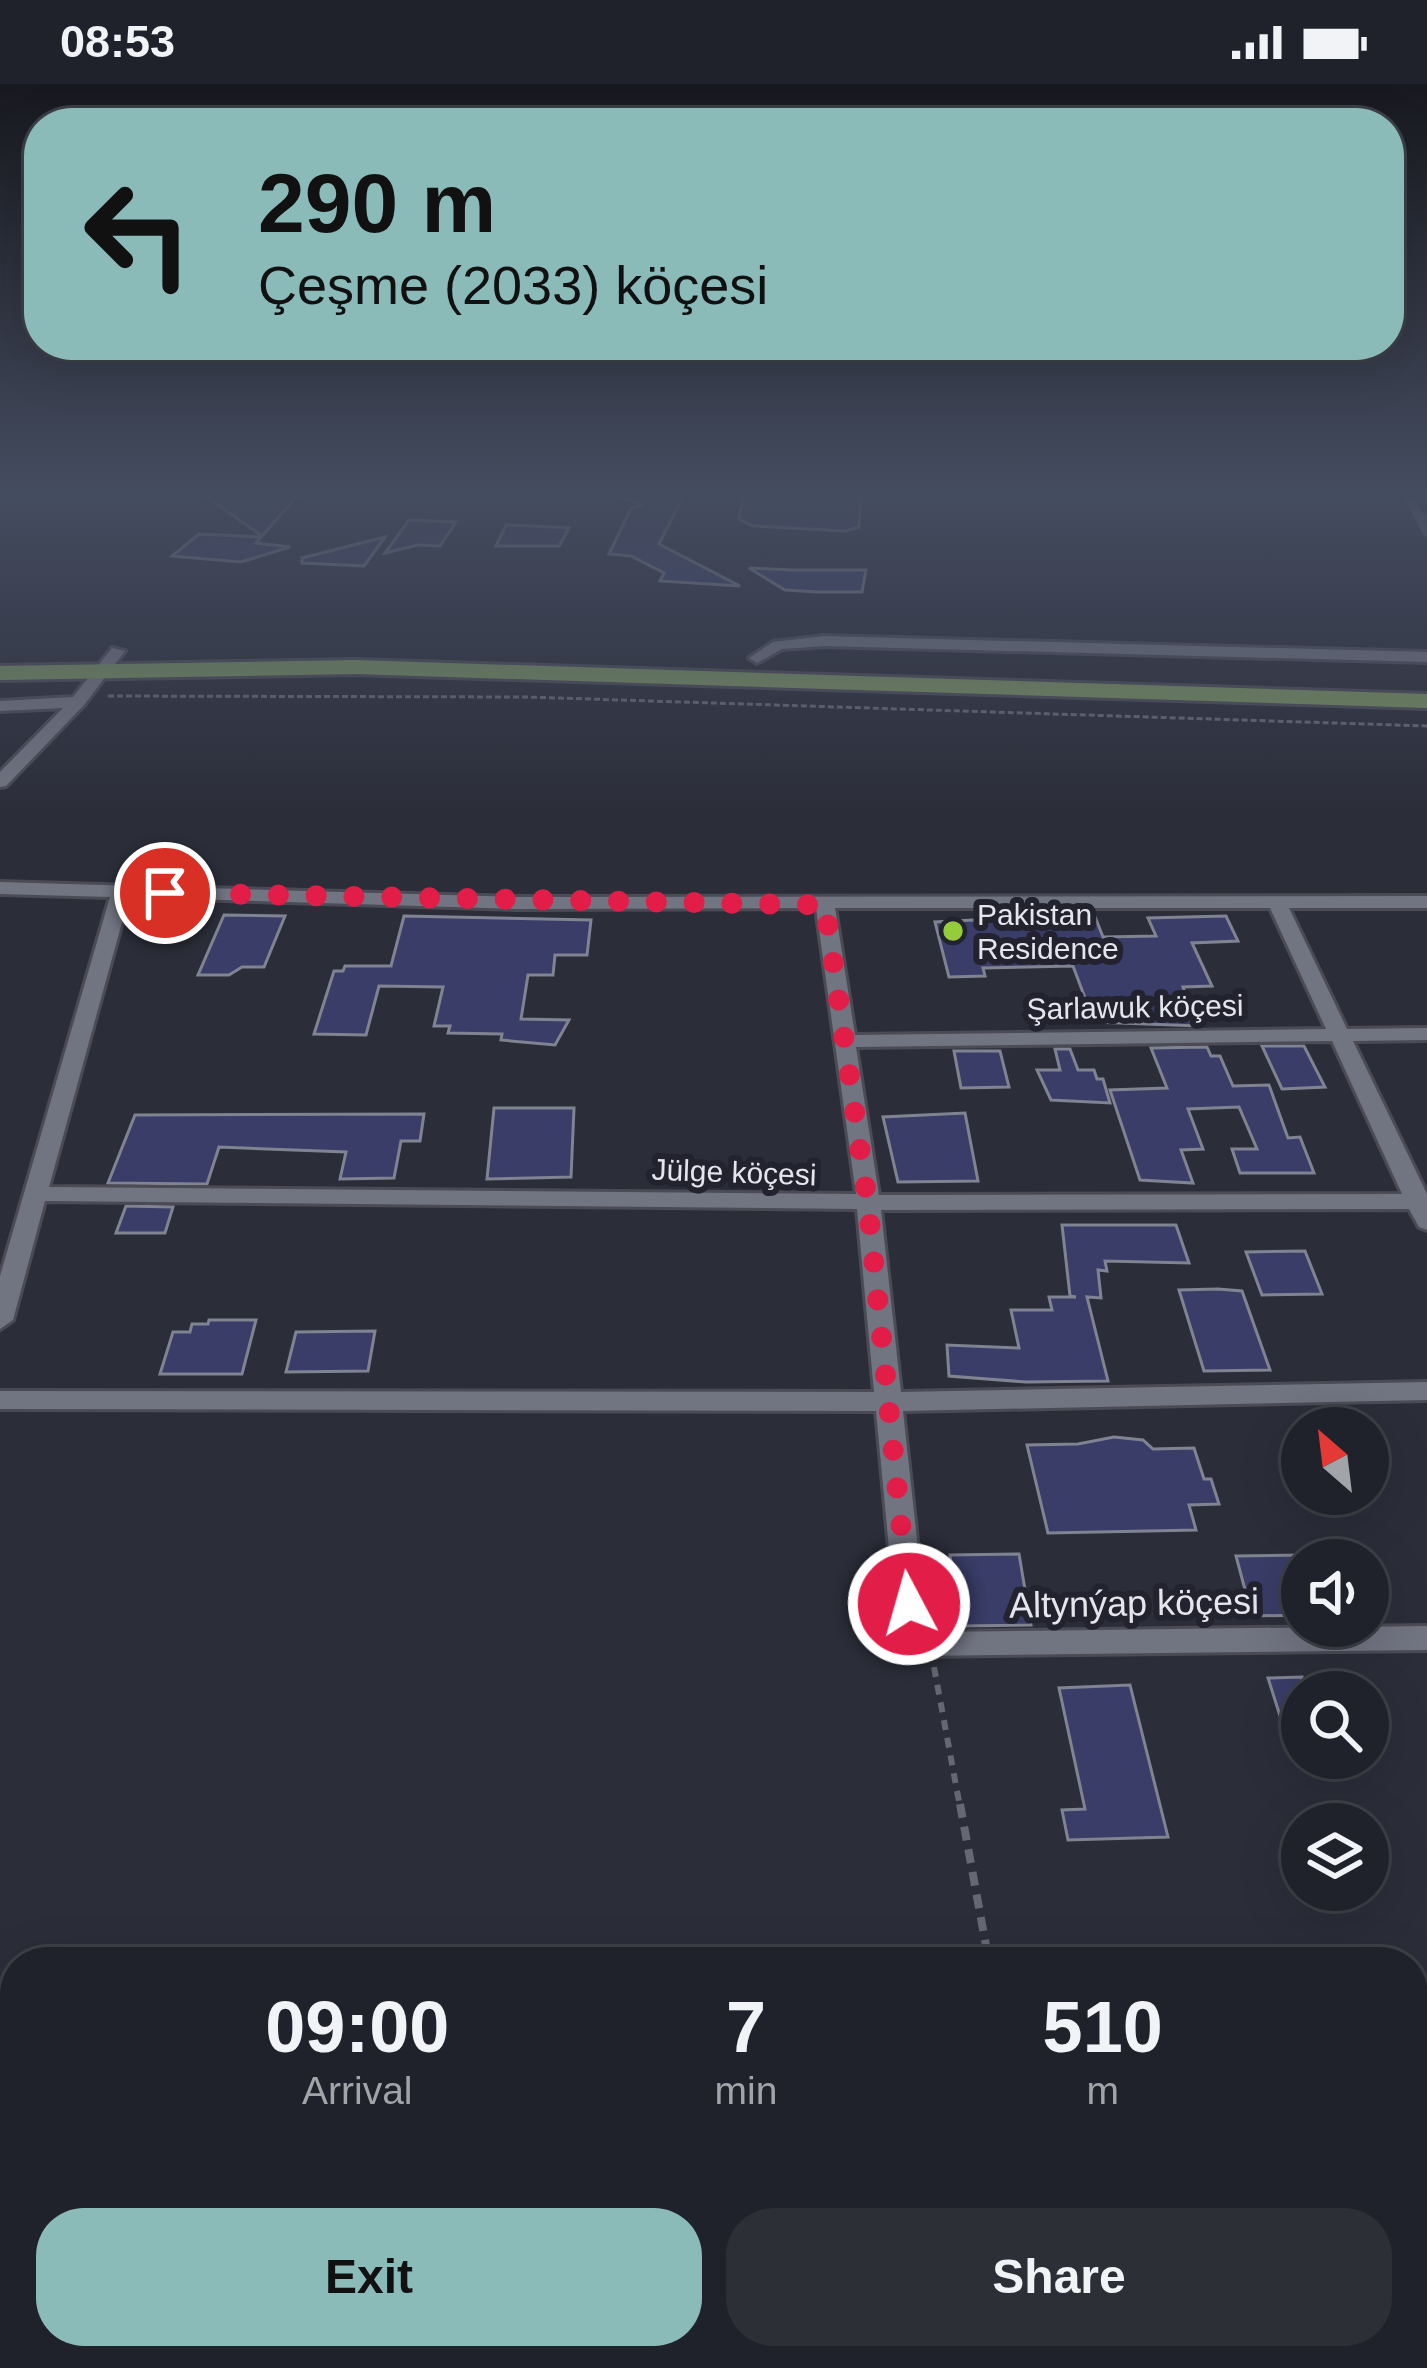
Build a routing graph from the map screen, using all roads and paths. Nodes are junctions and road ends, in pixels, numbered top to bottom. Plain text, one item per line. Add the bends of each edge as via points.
1 (0, 654) edge
2 (1427, 657) edge
3 (757, 658) junction
4 (109, 660) junction
5 (0, 673) edge
6 (1427, 682) edge
7 (80, 699) junction
8 (1427, 701) edge
9 (0, 706) edge
10 (1427, 726) edge
11 (0, 782) edge
12 (0, 888) edge
13 (121, 892) junction
14 (1427, 902) edge
15 (825, 905) junction
16 (1278, 905) junction
17 (1427, 1034) edge
18 (1339, 1035) junction
19 (844, 1041) junction
20 (38, 1194) junction
21 (868, 1205) junction
22 (1424, 1208) edge
23 (0, 1320) edge
24 (1427, 1390) edge
25 (0, 1400) edge
26 (889, 1402) junction
27 (1427, 1639) edge
28 (922, 1645) junction
29 (986, 1947) edge

1 - 4 main road
2 - 3 street via 824,641 778,645
3 - 4 main road via 323,650
3 - 6 main road
4 - 5 main road
4 - 7 street
4 - 8 main road
7 - 9 street
7 - 10 path via 483,695
7 - 11 street
12 - 13 street
13 - 15 street
13 - 20 street
14 - 16 street
15 - 16 street
15 - 19 street
16 - 18 street
17 - 18 street, Şarlawuk köçesi
18 - 19 street, Şarlawuk köçesi
18 - 22 street
19 - 21 street
20 - 21 street, Jülge köçesi
20 - 23 street
21 - 22 street, Jülge köçesi
21 - 26 street
24 - 26 street
25 - 26 street
26 - 28 street
27 - 28 street, Altynýap köçesi
28 - 29 path

